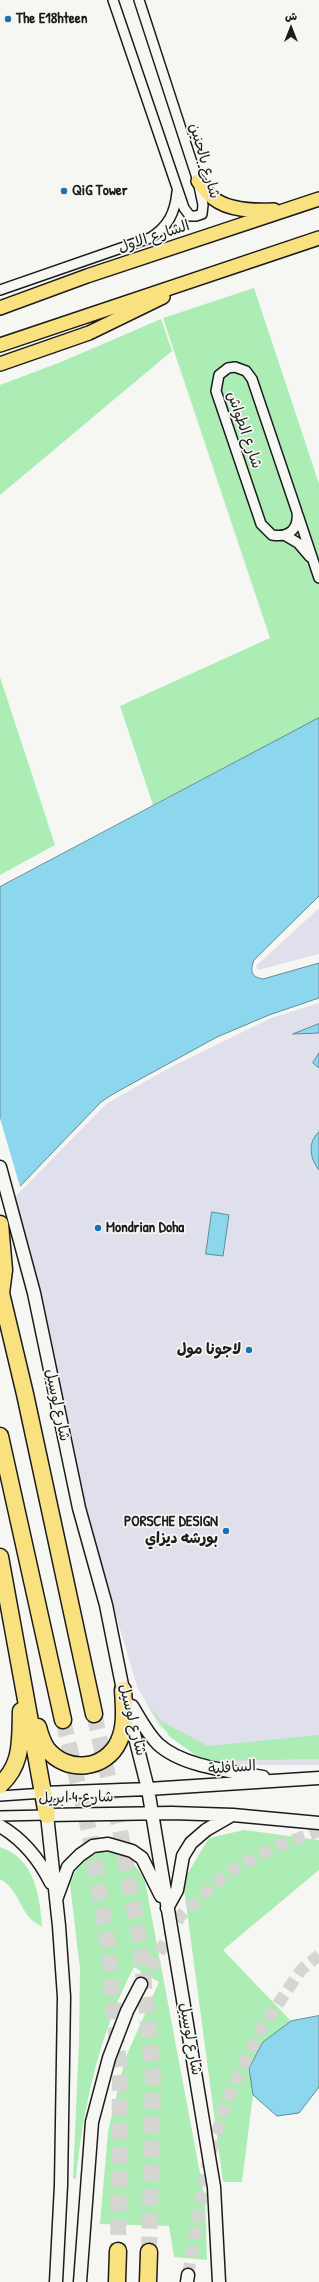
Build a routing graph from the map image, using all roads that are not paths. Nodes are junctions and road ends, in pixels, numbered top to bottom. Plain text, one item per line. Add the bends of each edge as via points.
1 (113, 0) edge
2 (139, 0) edge
3 (198, 181) junction
4 (177, 190) junction
5 (319, 199) edge
6 (288, 210) junction
7 (319, 238) edge
8 (186, 282) junction
9 (0, 290) edge
10 (0, 308) edge
11 (0, 345) edge
12 (0, 364) edge
13 (297, 512) junction
14 (286, 536) junction
15 (312, 560) junction
16 (319, 578) edge
17 (0, 1166) edge
18 (1, 1230) edge
19 (1, 1291) edge
20 (0, 1436) edge
21 (0, 1557) edge
22 (22, 1674) junction
23 (123, 1690) junction
24 (94, 1714) tunnel mouth
25 (63, 1720) tunnel mouth
26 (319, 1778) edge
27 (282, 1780) junction
28 (0, 1785) edge
29 (148, 1790) junction
30 (44, 1793) junction
31 (0, 1796) edge
32 (152, 1813) junction
33 (47, 1815) junction
34 (233, 1815) junction
35 (0, 1816) edge
36 (319, 1823) edge
37 (0, 1826) edge
38 (56, 1900) junction
39 (167, 1908) junction
40 (141, 1984) tunnel mouth
41 (118, 2251) tunnel mouth
42 (149, 2252) tunnel mouth
43 (56, 2282) edge
44 (80, 2282) edge
45 (117, 2282) edge
46 (148, 2282) edge
47 (219, 2282) edge

1 - 4 street, شارع بالحنين
2 - 3 street, شارع بالحنين
3 - 4 street, شارع بالحنين via 204,205 199,216 192,217 186,212
3 - 6 main road via 213,198 223,204 258,211
4 - 9 street, الشارع الاول via 175,206 168,222 164,229 150,238
5 - 6 main road, الشارع الاول
6 - 10 main road, الشارع الاول via 87,276
7 - 8 main road
8 - 11 main road
8 - 12 main road via 89,333
13 - 14 street via 297,525
13 - 14 street, شارع الطواش via 252,379 241,368 228,368 219,376 216,391 261,524 272,535
13 - 15 street, شارع الطواش via 307,535
14 - 15 street, شارع الطواش via 304,548
15 - 16 street, شارع الطواش
17 - 23 street, شارع لوسيل via 34,1292 76,1493 106,1605
18 - 19 highway via 4,1270
19 - 24 highway, شارع لوسيل
20 - 25 highway
21 - 22 highway
22 - 23 highway via 47,1749 55,1757 76,1766 100,1761 118,1742 125,1716
22 - 28 highway via 20,1752 11,1773
22 - 30 highway
23 - 27 street via 144,1728 159,1745 204,1767
23 - 29 street, شارع لوسيل
26 - 27 street, السافلية
27 - 29 street, السافلية
29 - 30 street, شارع 4 ابريل
29 - 32 street, شارع لوسيل
30 - 31 street, شارع 4 ابريل
30 - 33 highway
32 - 33 street, شارع 4 ابريل
32 - 34 street
32 - 39 street, شارع لوسيل
33 - 35 street, شارع 4 ابريل
33 - 38 street
34 - 36 street
34 - 39 street via 206,1830 191,1843 183,1856 177,1890
37 - 38 street via 22,1841 34,1854 44,1868
38 - 39 street via 68,1867 92,1846 108,1844 132,1851 142,1858
38 - 43 street via 64,1997 62,2185
39 - 47 street, شارع لوسيل via 214,2187
40 - 44 street via 127,2011 109,2058 92,2122
41 - 45 highway
42 - 46 highway

